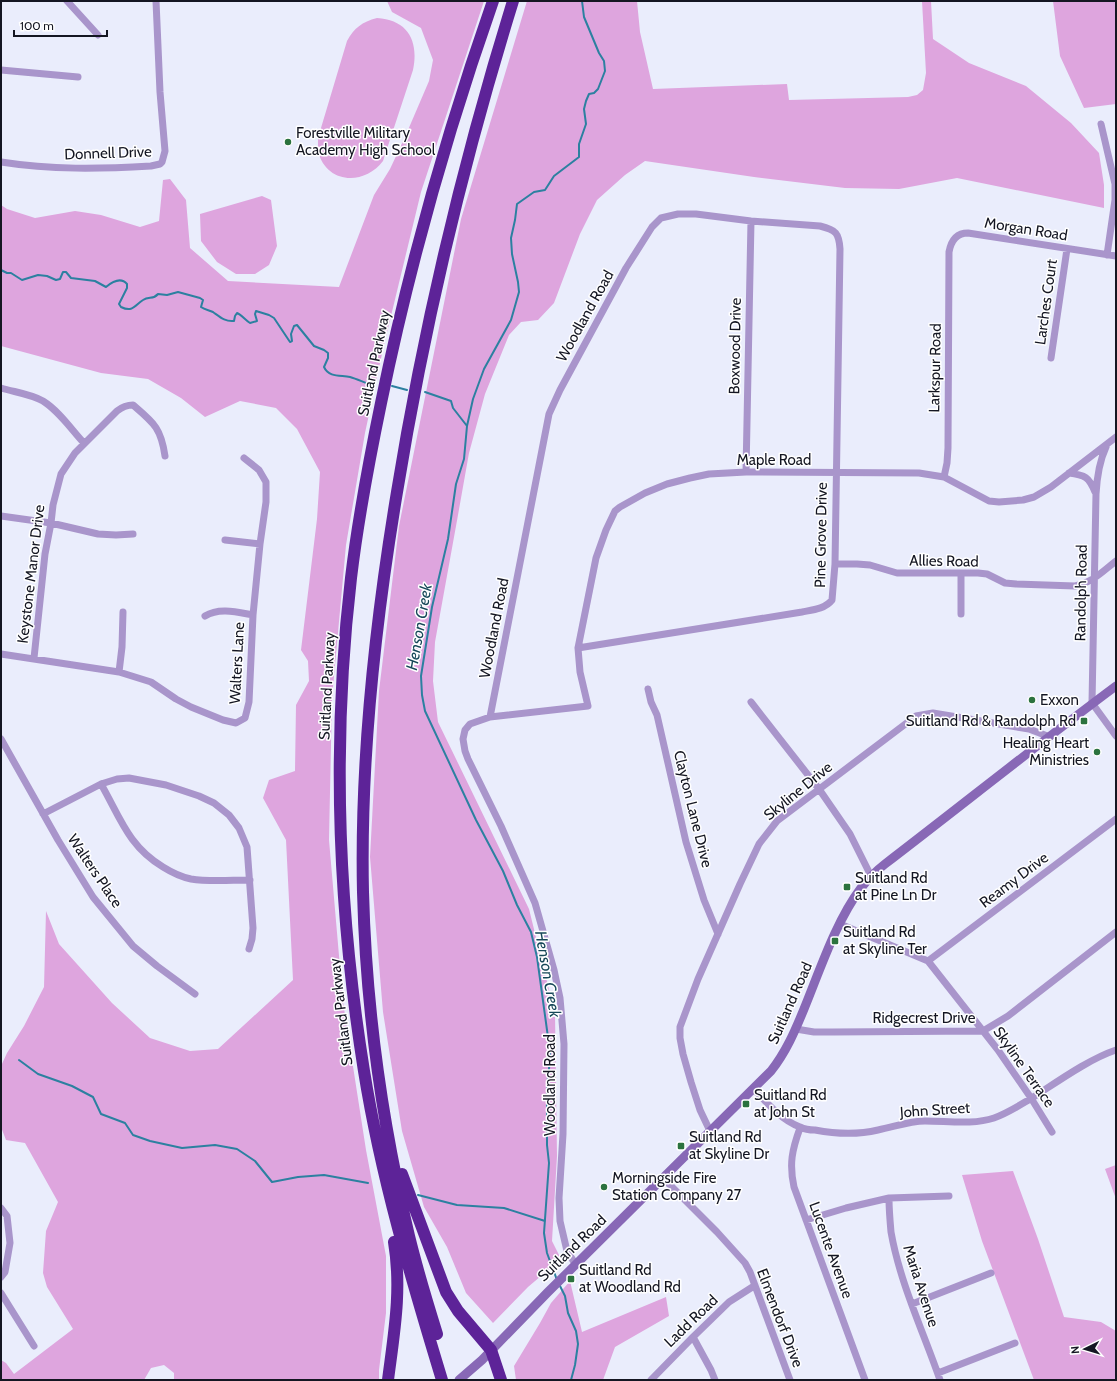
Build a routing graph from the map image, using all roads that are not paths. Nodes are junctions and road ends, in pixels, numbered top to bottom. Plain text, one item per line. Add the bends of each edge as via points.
1 (67, 1) edge
2 (156, 1) edge
3 (493, 1) edge
4 (513, 1) edge
5 (98, 35) dead end
6 (1, 70) edge
7 (78, 77) dead end
8 (1101, 124) dead end
9 (1, 162) edge
10 (751, 221) junction
11 (1067, 249) junction
12 (1107, 255) junction
13 (1116, 256) edge
14 (949, 258) joint
15 (840, 283) joint
16 (1051, 358) dead end
17 (1, 388) edge
18 (1116, 437) edge
19 (84, 443) junction
20 (1107, 445) junction
21 (165, 456) dead end
22 (244, 458) dead end
23 (746, 472) junction
24 (836, 473) junction
25 (1069, 473) junction
26 (944, 477) junction
27 (1096, 494) junction
28 (1, 516) edge
29 (51, 523) junction
30 (133, 534) dead end
31 (225, 540) dead end
32 (260, 544) junction
33 (1116, 561) edge
34 (835, 564) junction
35 (961, 573) junction
36 (1094, 579) junction
37 (123, 612) dead end
38 (961, 614) dead end
39 (253, 615) junction
40 (205, 616) dead end
41 (578, 648) junction
42 (1, 654) edge
43 (34, 658) junction
44 (119, 672) junction
45 (1116, 686) edge
46 (648, 689) dead end
47 (751, 702) dead end
48 (1092, 704) junction
49 (490, 717) junction
50 (1116, 736) edge
51 (1050, 737) junction
52 (1, 739) edge
53 (101, 784) junction
54 (819, 789) junction
55 (43, 814) junction
56 (1116, 819) edge
57 (871, 876) junction
58 (250, 880) junction
59 (840, 924) junction
60 (1116, 932) edge
61 (718, 934) junction
62 (249, 949) dead end
63 (928, 961) junction
64 (195, 994) dead end
65 (796, 1029) junction
66 (983, 1031) junction
67 (1116, 1050) edge
68 (754, 1088) junction
69 (1032, 1098) junction
70 (382, 1103) junction
71 (800, 1128) junction
72 (710, 1131) junction
73 (1052, 1132) dead end
74 (381, 1162) junction
75 (663, 1178) junction
76 (950, 1196) dead end
77 (889, 1198) junction
78 (1, 1208) edge
79 (806, 1220) junction
80 (576, 1265) junction
81 (991, 1274) dead end
82 (1, 1277) edge
83 (754, 1286) junction
84 (1, 1294) edge
85 (912, 1304) junction
86 (693, 1337) junction
87 (1015, 1343) dead end
88 (34, 1346) dead end
89 (491, 1350) junction
90 (442, 1366) junction
91 (939, 1377) edge
92 (388, 1380) edge
93 (442, 1380) edge
94 (450, 1380) edge
95 (460, 1380) edge
96 (501, 1380) edge
97 (651, 1380) edge
98 (715, 1380) edge
99 (790, 1380) edge
100 (865, 1380) edge

1 - 5 street
2 - 9 street, Donnell Drive via 165,150 160,164 85,169
3 - 74 highway, Suitland Parkway via 445,147 399,321 364,487 351,577 340,750 345,892 350,960 365,1080
4 - 70 highway, Suitland Parkway via 468,155 429,323 401,470 375,645 364,779 363,892 369,989
6 - 7 street
8 - 12 street via 1115,184
10 - 15 street, Woodland Road via 830,229 838,235 839,240
10 - 23 street, Boxwood Drive
10 - 49 street, Woodland Road via 696,214 667,216 658,221 626,268 553,403 546,426
11 - 12 street, Morgan Road
11 - 14 street, Morgan Road via 966,233 954,238
11 - 16 street, Larches Court
12 - 13 street, Morgan Road
14 - 26 street, Larkspur Road via 948,448
15 - 24 street, Pine Grove Drive
17 - 19 street via 42,401 56,412
18 - 20 street, Maple Road
19 - 21 street, Keystone Manor Drive via 121,407 133,405 156,426 163,441
19 - 29 street, Keystone Manor Drive via 62,474 53,504
20 - 25 street, Maple Road
20 - 27 street, Randolph Road via 1101,457
22 - 32 street, Walters Lane via 260,470 266,482
23 - 24 street, Maple Road
23 - 41 street, Maple Road via 709,474 674,482 630,501 615,511 596,558
24 - 26 street, Maple Road via 919,473
24 - 34 street, Pine Grove Drive
25 - 26 street, Maple Road via 1034,497 999,502 989,501
25 - 27 street via 1086,477
27 - 36 street, Randolph Road
28 - 29 street
29 - 30 street via 107,535
29 - 43 street, Keystone Manor Drive via 42,574
31 - 32 street
32 - 39 street, Walters Lane
33 - 36 street, Allies Road
34 - 35 street, Allies Road via 870,565 897,573
34 - 41 street, Pine Grove Drive via 832,600 824,607
35 - 36 street, Allies Road via 986,574 1005,583 1016,584 1075,586
35 - 38 street
36 - 48 street, Randolph Road
37 - 44 street
39 - 40 street via 218,611
39 - 44 street, Walters Lane via 249,702 245,718 236,723 191,707 151,682
41 - 49 street, Maple Road via 580,672 588,706
42 - 43 street, Walters Lane
43 - 44 street, Walters Lane
45 - 48 main road, Suitland Road
46 - 61 street, Clayton Lane Drive via 650,702 657,714 686,842 704,900
47 - 54 street
48 - 50 street
48 - 51 main road, Suitland Road
49 - 80 street, Woodland Road via 470,724 463,739 468,759 535,903 554,970 560,998 564,1044 560,1221 567,1251
51 - 54 street, Skyline Drive via 1029,730 933,713 924,714 916,716
51 - 57 main road, Suitland Road
52 - 55 street, Walters Place
53 - 55 street
53 - 58 street via 129,836 155,863 170,872 192,879
53 - 58 street via 117,779 143,780 166,785 214,803 229,815 243,836 248,847
54 - 57 street via 850,834
54 - 61 street, Skyline Drive via 777,821 759,844
55 - 64 street, Walters Place via 93,897 133,946
56 - 63 street, Reamy Drive
57 - 59 main road, Suitland Road via 855,897
58 - 62 street via 253,928
59 - 63 street, Skyline Terrace
59 - 65 main road, Suitland Road
60 - 66 street, Ridgecrest Drive via 1008,1016
61 - 72 street, Skyline Drive via 680,1027 681,1043 691,1082
63 - 66 street, Skyline Terrace
65 - 66 street, Ridgecrest Drive via 814,1032
65 - 68 main road, Suitland Road via 778,1062
66 - 69 street, Skyline Terrace
67 - 69 street, John Street via 1082,1067
68 - 71 street, John Street via 773,1109
68 - 72 main road, Suitland Road
69 - 71 street, John Street via 993,1118 978,1120 925,1121 856,1134
69 - 73 street, Skyline Terrace
70 - 89 highway via 402,1176 443,1285 458,1311
70 - 90 highway, Suitland Parkway via 410,1239
71 - 79 street, Lucente Avenue via 792,1150 791,1174
72 - 75 main road, Suitland Road
74 - 90 highway, Suitland Parkway via 406,1260
74 - 92 highway via 398,1282 397,1317
75 - 80 main road, Suitland Road
75 - 83 street, Elmendorf Drive via 745,1263
76 - 77 street
77 - 79 street
77 - 85 street, Maria Avenue via 891,1230
78 - 82 street via 7,1216 10,1243 5,1272
79 - 100 street, Lucente Avenue
80 - 89 main road, Suitland Road
81 - 85 street
83 - 86 street, Ladd Road via 730,1302
83 - 99 street, Elmendorf Drive
84 - 88 street
85 - 91 street, Maria Avenue
86 - 97 street, Ladd Road
86 - 98 street
87 - 91 street
89 - 95 main road, Suitland Road
89 - 96 highway
90 - 93 highway, Suitland Parkway
90 - 94 highway, Suitland Parkway

